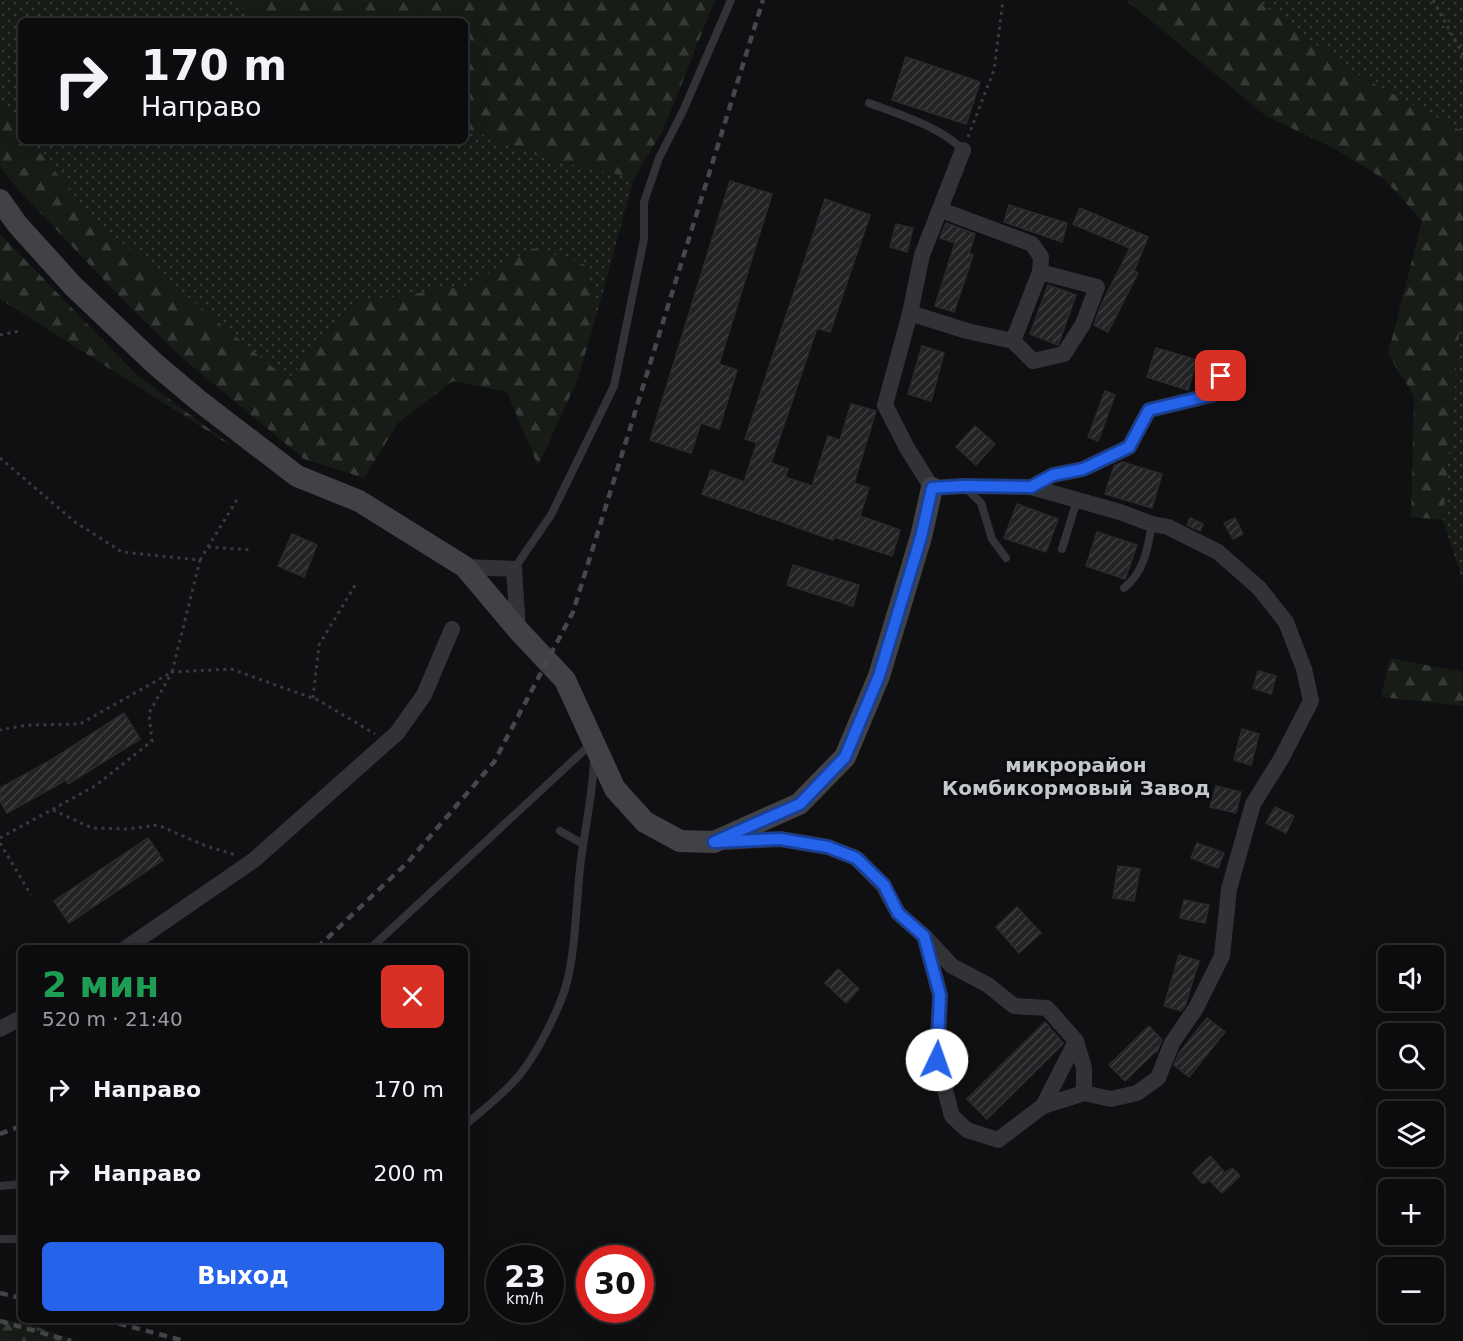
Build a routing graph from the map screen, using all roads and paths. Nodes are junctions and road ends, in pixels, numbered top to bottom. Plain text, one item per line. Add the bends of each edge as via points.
1 (731, 0) edge
2 (1003, 0) edge
3 (1433, 0) edge
4 (1463, 55) edge
5 (869, 104) dead end
6 (963, 150) junction
7 (0, 200) edge
8 (940, 210) junction
9 (1040, 272) junction
10 (910, 313) junction
11 (19, 331) dead end
12 (0, 335) edge
13 (1013, 341) junction
14 (1229, 358) dead end
15 (0, 458) edge
16 (963, 486) junction
17 (1031, 487) junction
18 (932, 488) junction
19 (238, 498) dead end
20 (1077, 500) junction
21 (1152, 524) junction
22 (208, 547) junction
23 (1062, 549) dead end
24 (252, 550) dead end
25 (1006, 558) dead end
26 (200, 560) junction
27 (465, 567) junction
28 (514, 569) junction
29 (357, 582) dead end
30 (1124, 588) dead end
31 (452, 629) dead end
32 (518, 630) junction
33 (172, 672) junction
34 (313, 698) junction
35 (0, 730) edge
36 (594, 741) junction
37 (387, 742) junction
38 (604, 789) junction
39 (53, 810) junction
40 (560, 831) dead end
41 (0, 838) edge
42 (714, 842) junction
43 (0, 843) edge
44 (583, 844) junction
45 (254, 860) junction
46 (31, 895) dead end
47 (924, 936) junction
48 (130, 945) edge
49 (374, 945) edge
50 (18, 1020) edge
51 (0, 1029) edge
52 (1076, 1041) junction
53 (1084, 1093) junction
54 (1043, 1106) junction
55 (468, 1122) edge
56 (18, 1184) edge
57 (0, 1186) edge
58 (0, 1239) edge
59 (18, 1239) edge

1 - 28 lane via 659,158 644,202 644,239 614,386 551,515
2 - 6 path via 994,70
3 - 4 path
5 - 6 lane via 915,121 954,141
6 - 8 street
7 - 27 street via 73,286 198,400 297,476 359,501
8 - 9 street via 1032,244 1041,257
8 - 10 street via 922,255
9 - 13 street
9 - 13 street via 1097,286 1083,324 1064,354 1032,362
10 - 13 street
10 - 18 street via 885,405
11 - 12 path
14 - 17 street via 1212,395 1149,410 1129,447
15 - 26 path via 75,522 122,552
16 - 17 street
16 - 18 street
16 - 25 lane via 981,503 992,539
17 - 20 street
18 - 42 street via 879,676 845,757 800,804
19 - 22 path
20 - 21 street
20 - 23 lane
21 - 30 lane via 1147,552 1134,581
21 - 53 street via 1167,527 1218,552 1259,588 1286,622 1311,701 1253,804 1229,889 1221,956 1196,1008 1172,1043 1158,1078 1137,1093 1111,1100
22 - 24 path
22 - 26 path
26 - 33 path
27 - 28 street
27 - 32 street
28 - 32 street
29 - 34 path via 319,645
31 - 37 street via 424,695
32 - 36 street via 565,680
33 - 34 path via 231,669
33 - 35 path via 80,724
33 - 39 path via 149,713 152,741 95,786
34 - 37 path
36 - 38 street
36 - 49 lane
37 - 45 street
38 - 42 street via 645,822 680,841
38 - 44 lane
39 - 41 path
39 - 45 path via 92,828 158,825 206,846
40 - 44 lane
42 - 47 street via 780,839 828,847 856,858 884,885 898,913
43 - 46 path
44 - 55 lane via 566,984 535,1052 517,1078
45 - 48 street
47 - 52 street via 952,966 1014,1006 1047,1008
47 - 54 street via 940,995 937,1060 952,1116 967,1130 998,1140
50 - 51 street
52 - 53 street via 1084,1068
52 - 54 street
53 - 54 street
56 - 57 lane
58 - 59 lane

